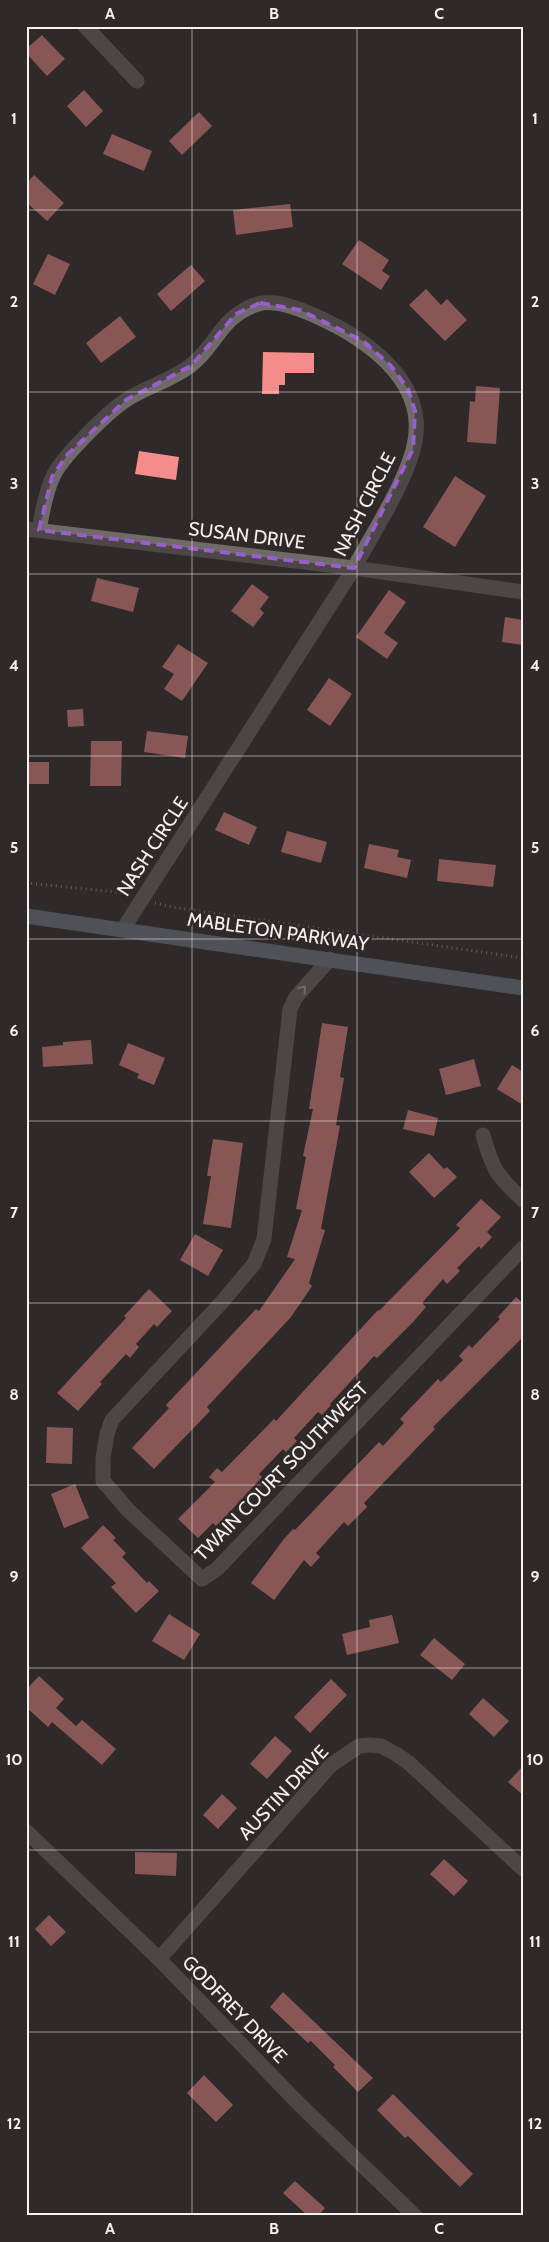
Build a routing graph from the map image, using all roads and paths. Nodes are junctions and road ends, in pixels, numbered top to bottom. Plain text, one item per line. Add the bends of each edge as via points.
1 (84, 26) edge
2 (137, 81) dead end
3 (33, 529) edge
4 (354, 568) junction
5 (523, 592) edge
6 (26, 883) edge
7 (142, 899) junction
8 (26, 916) edge
9 (123, 929) junction
10 (523, 958) edge
11 (330, 959) junction
12 (523, 988) edge
13 (483, 1135) dead end
14 (523, 1200) edge
15 (523, 1248) edge
16 (26, 1831) edge
17 (523, 1869) edge
18 (159, 1959) junction
19 (415, 2216) edge

1 - 2 street
3 - 4 street, SUSAN DRIVE
3 - 4 street, NASH CIRCLE via 52,477 68,454 90,432 126,400 191,366 236,314 260,303 280,304 308,313 363,341 402,379 415,411 414,450
4 - 5 street, SUSAN DRIVE
4 - 7 street, NASH CIRCLE
6 - 7 path via 116,892
7 - 9 street, NASH CIRCLE
7 - 10 path via 171,908
8 - 9 main road, MABLETON PARKWAY
9 - 11 main road, MABLETON PARKWAY
11 - 12 main road, MABLETON PARKWAY
15 -> 11 street, TWAIN COURT SOUTHWEST via 217,1569 202,1579 128,1510 103,1481 103,1458 112,1420 254,1264 264,1238 290,1009 296,997
13 - 14 street via 492,1166
16 - 18 street, GODFREY DRIVE
17 - 18 street, AUSTIN DRIVE via 409,1763 381,1746 359,1746 331,1765
18 - 19 street, GODFREY DRIVE via 297,2102

